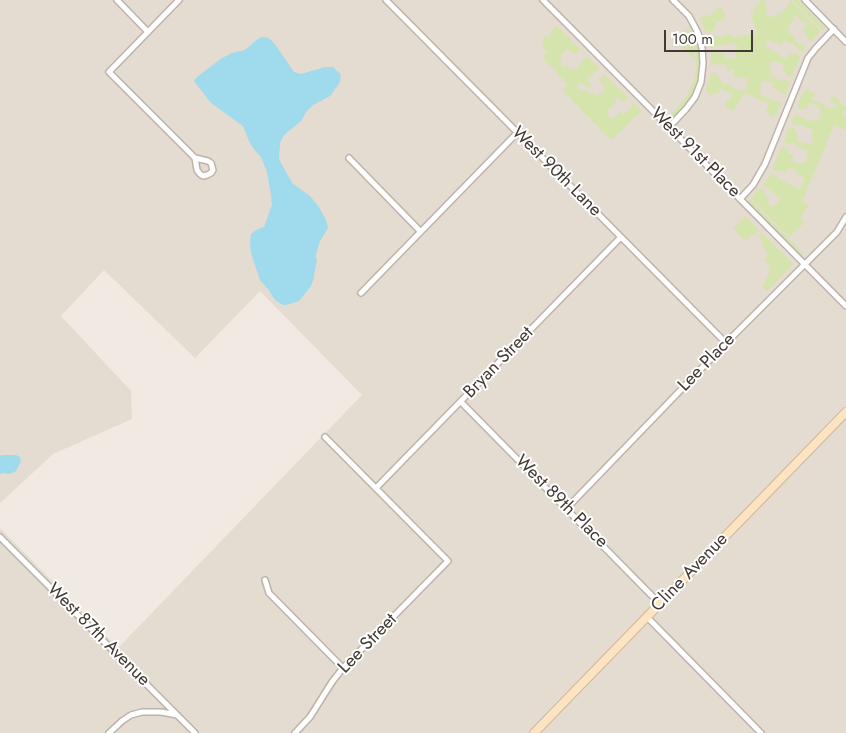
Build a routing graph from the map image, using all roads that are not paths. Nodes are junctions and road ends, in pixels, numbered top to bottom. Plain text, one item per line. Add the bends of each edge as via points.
1 (117, 0) edge
2 (179, 0) edge
3 (386, 0) edge
4 (543, 0) edge
5 (673, 0) edge
6 (805, 0) edge
7 (834, 29) junction
8 (148, 32) junction
9 (846, 42) edge
10 (669, 127) junction
11 (518, 133) junction
12 (195, 158) dead end
13 (349, 158) dead end
14 (740, 199) junction
15 (846, 217) edge
16 (420, 231) junction
17 (621, 237) junction
18 (805, 265) junction
19 (360, 293) dead end
20 (846, 306) edge
21 (726, 343) junction
22 (461, 402) junction
23 (846, 412) edge
24 (325, 437) dead end
25 (376, 488) junction
26 (567, 508) junction
27 (0, 537) edge
28 (264, 580) dead end
29 (660, 604) junction
30 (647, 617) junction
31 (343, 668) junction
32 (177, 715) junction
33 (109, 733) edge
34 (195, 733) edge
35 (295, 733) edge
36 (534, 733) edge
37 (761, 733) edge

1 - 8 street
2 - 8 street
3 - 11 street, West 90th Lane
4 - 10 street, West 91st Place
5 - 10 street via 689,16 698,33 703,68 695,97
6 - 7 street
7 - 9 street
7 - 14 street via 808,58 765,164
8 - 12 street via 109,72
10 - 14 street, West 91st Place
11 - 16 street
11 - 17 street, West 90th Lane
13 - 16 street
14 - 18 street, West 91st Place
15 - 18 street, Lee Place via 837,232
16 - 19 street
17 - 21 street, West 90th Lane
17 - 22 street, Bryan Street
18 - 20 street, West 91st Place
18 - 21 street, Lee Place
21 - 26 street, Lee Place
22 - 25 street, Bryan Street
22 - 26 street, West 89th Place
23 - 29 street, Cline Avenue
24 - 25 street
25 - 31 street, Lee Street via 448,561
26 - 29 street, West 89th Place
27 - 32 street, West 87th Avenue
28 - 31 street via 269,593
29 - 30 street, Cline Avenue
30 - 36 street, Cline Avenue
30 - 37 street
31 - 35 street, Lee Street via 310,717
32 - 33 street via 142,712 131,715
32 - 34 street, West 87th Avenue

